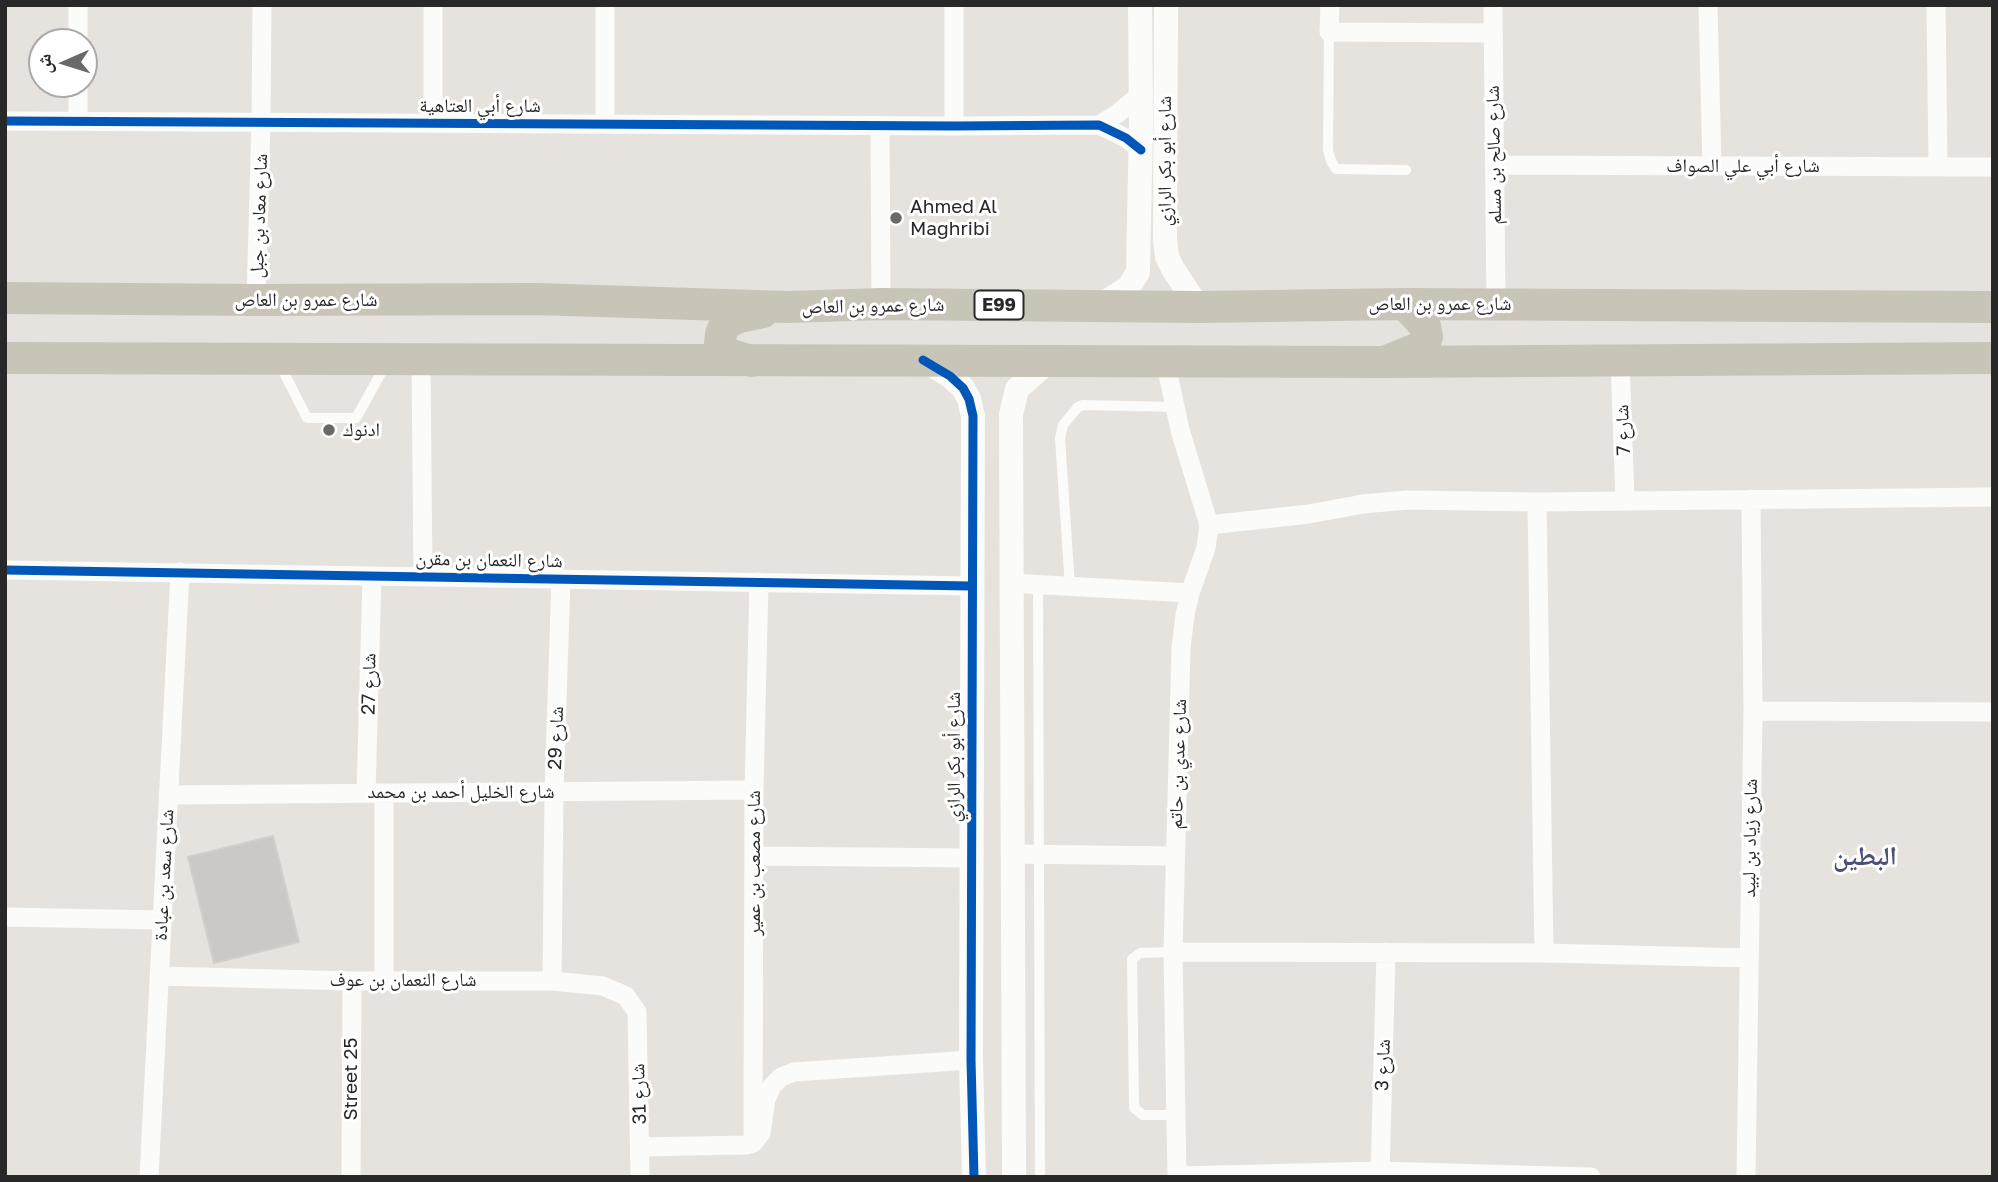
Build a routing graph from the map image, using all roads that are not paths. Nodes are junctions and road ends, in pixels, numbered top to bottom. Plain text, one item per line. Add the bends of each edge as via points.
1 (78, 5) edge
2 (262, 5) edge
3 (433, 5) edge
4 (605, 5) edge
5 (954, 5) edge
6 (1140, 5) edge
7 (1166, 5) edge
8 (1329, 5) edge
9 (1493, 5) edge
10 (1708, 5) edge
11 (1936, 5) edge
12 (78, 28) edge
13 (1329, 32) junction
14 (1493, 33) junction
15 (1141, 94) junction
16 (78, 98) edge
17 (5, 121) edge
18 (78, 121) junction
19 (261, 122) junction
20 (433, 123) junction
21 (605, 124) junction
22 (1099, 125) junction
23 (880, 126) junction
24 (954, 126) junction
25 (1141, 150) junction
26 (1494, 165) junction
27 (1712, 166) junction
28 (1938, 167) junction
29 (1993, 167) edge
30 (1406, 170) dead end
31 (5, 298) edge
32 (256, 300) junction
33 (1405, 303) junction
34 (881, 304) junction
35 (1496, 304) junction
36 (1099, 306) junction
37 (788, 307) junction
38 (1198, 307) junction
39 (1993, 307) edge
40 (5, 358) edge
41 (277, 360) junction
42 (388, 360) junction
43 (421, 360) junction
44 (923, 360) junction
45 (1050, 360) junction
46 (1165, 360) junction
47 (1620, 360) junction
48 (752, 362) junction
49 (1385, 362) junction
50 (1989, 362) edge
51 (1174, 407) junction
52 (1993, 497) edge
53 (1751, 499) junction
54 (1625, 500) junction
55 (1537, 502) junction
56 (1209, 525) junction
57 (5, 569) edge
58 (180, 572) junction
59 (372, 576) junction
60 (423, 577) junction
61 (561, 579) junction
62 (760, 582) junction
63 (1010, 583) junction
64 (971, 586) junction
65 (1038, 586) junction
66 (1070, 587) junction
67 (1190, 593) junction
68 (1753, 711) junction
69 (1993, 712) edge
70 (754, 790) junction
71 (554, 791) junction
72 (375, 793) junction
73 (168, 794) junction
74 (1011, 854) junction
75 (1039, 854) junction
76 (755, 856) junction
77 (1175, 856) junction
78 (972, 858) junction
79 (5, 917) edge
80 (162, 920) junction
81 (1173, 952) junction
82 (1386, 952) junction
83 (1544, 953) junction
84 (1748, 958) junction
85 (159, 976) junction
86 (352, 981) junction
87 (384, 981) junction
88 (552, 981) junction
89 (637, 1012) joint
90 (971, 1060) junction
91 (1175, 1115) junction
92 (753, 1143) junction
93 (640, 1147) junction
94 (1380, 1174) edge
95 (1177, 1176) edge
96 (149, 1177) edge
97 (351, 1177) edge
98 (640, 1177) edge
99 (974, 1177) edge
100 (1014, 1177) edge
101 (1040, 1177) edge
102 (1591, 1177) edge
103 (1746, 1177) edge

1 - 12 street
2 - 19 street, شارع معاد بن جبل
3 - 20 street
4 - 21 street
5 - 24 street
6 - 15 street, شارع أبو بكر الرازي
7 - 38 street, شارع أبو بكر الرازي via 1164,240 1173,269
8 - 13 street
9 - 14 street, شارع صالح بن مسلم
10 - 27 street
11 - 28 street
13 - 14 street
13 - 30 lane via 1328,138 1335,169
14 - 26 street, شارع صالح بن مسلم
15 - 22 street
15 - 25 street, شارع أبو بكر الرازي
16 - 18 street
17 - 18 street, شارع أبي العتاهية
18 - 19 street, شارع أبي العتاهية
19 - 20 street, شارع أبي العتاهية
19 - 32 street, شارع معاد بن جبل
20 - 21 street, شارع أبي العتاهية
21 - 23 street, شارع أبي العتاهية
22 - 24 street, شارع أبي العتاهية
22 - 25 street
23 - 24 street, شارع أبي العتاهية
23 - 34 street
25 - 36 street, شارع أبو بكر الرازي via 1138,272 1128,288
26 - 27 street, شارع أبي علي الصواف
26 - 35 street, شارع صالح بن مسلم
27 - 28 street, شارع أبي علي الصواف
28 - 29 street, شارع أبي علي الصواف
31 - 32 main road, شارع عمرو بن العاص / E99
32 - 37 main road, شارع عمرو بن العاص / E99 via 536,299
33 - 35 main road, شارع عمرو بن العاص / E99
33 - 38 main road, شارع عمرو بن العاص / E99
33 - 49 main road via 1425,326 1427,337 1421,348
34 - 36 main road, شارع عمرو بن العاص / E99
34 - 37 main road, شارع عمرو بن العاص / E99
35 - 39 main road, شارع عمرو بن العاص / E99
36 - 38 main road, شارع عمرو بن العاص / E99
37 - 48 main road via 725,324 720,344 726,353
40 - 41 main road
41 - 42 main road
41 - 42 lane via 307,418 356,418
42 - 43 main road
43 - 48 main road
43 - 60 street
44 - 45 main road
44 - 48 main road
44 - 64 street, شارع أبو بكر الرازي via 963,388 973,416
45 - 46 main road
45 - 63 street via 1017,389 1012,414
46 - 49 main road
46 - 51 street, شارع عدي بن حاتم
47 - 49 main road
47 - 50 main road
47 - 54 street, شارع 7
51 - 56 street, شارع عدي بن حاتم
51 - 66 lane via 1083,405 1063,425 1060,438
52 - 53 street
53 - 54 street
53 - 68 street, شارع زياد بن لبيد
54 - 55 street
55 - 56 street via 1363,503
55 - 83 street
56 - 67 street, شارع عدي بن حاتم
57 - 58 street, شارع النعمان بن مقرن
58 - 59 street, شارع النعمان بن مقرن
58 - 73 street, شارع سعد بن عبادة
59 - 60 street, شارع النعمان بن مقرن
59 - 72 street, شارع 27
60 - 61 street, شارع النعمان بن مقرن
61 - 62 street, شارع النعمان بن مقرن
61 - 71 street, شارع 29
62 - 64 street, شارع النعمان بن مقرن
62 - 70 street, شارع مصعب بن عمير
63 - 65 street
63 - 74 street
64 - 78 street, شارع أبو بكر الرازي
65 - 66 street
65 - 75 lane
66 - 67 street
67 - 77 street, شارع عدي بن حاتم via 1181,648
68 - 69 street
68 - 84 street, شارع زياد بن لبيد
70 - 71 street, شارع الخليل أحمد بن محمد
70 - 76 street, شارع مصعب بن عمير
71 - 72 street, شارع الخليل أحمد بن محمد
71 - 88 street, شارع 29
72 - 73 street, شارع الخليل أحمد بن محمد
72 - 87 street, شارع 27
73 - 80 street, شارع سعد بن عبادة
74 - 75 street
74 - 100 street
75 - 77 street
75 - 101 lane
76 - 78 street
76 - 92 street, شارع مصعب بن عمير
77 - 81 street, شارع عدي بن حاتم
78 - 90 street, شارع أبو بكر الرازي
79 - 80 street
80 - 85 street, شارع سعد بن عبادة
81 - 82 street
81 - 91 street, شارع عدي بن حاتم
81 - 91 lane via 1140,953 1132,959 1134,1108 1143,1115
82 - 83 street
82 - 94 street, شارع 3
83 - 84 street
84 - 103 street, شارع زياد بن لبيد
85 - 86 street, شارع النعمان بن عوف
85 - 96 street, شارع سعد بن عبادة
86 - 87 street, شارع النعمان بن عوف
86 - 97 street, Street 25
87 - 88 street, شارع النعمان بن عوف
88 - 89 street, شارع النعمان بن عوف via 603,986 626,996
89 - 93 street, شارع 31
90 - 92 street via 781,1077 766,1099 761,1133
90 - 99 street, شارع أبو بكر الرازي
91 - 95 street, شارع عدي بن حاتم
92 - 93 street
93 - 98 street, شارع 31
94 - 95 street
94 - 102 street

